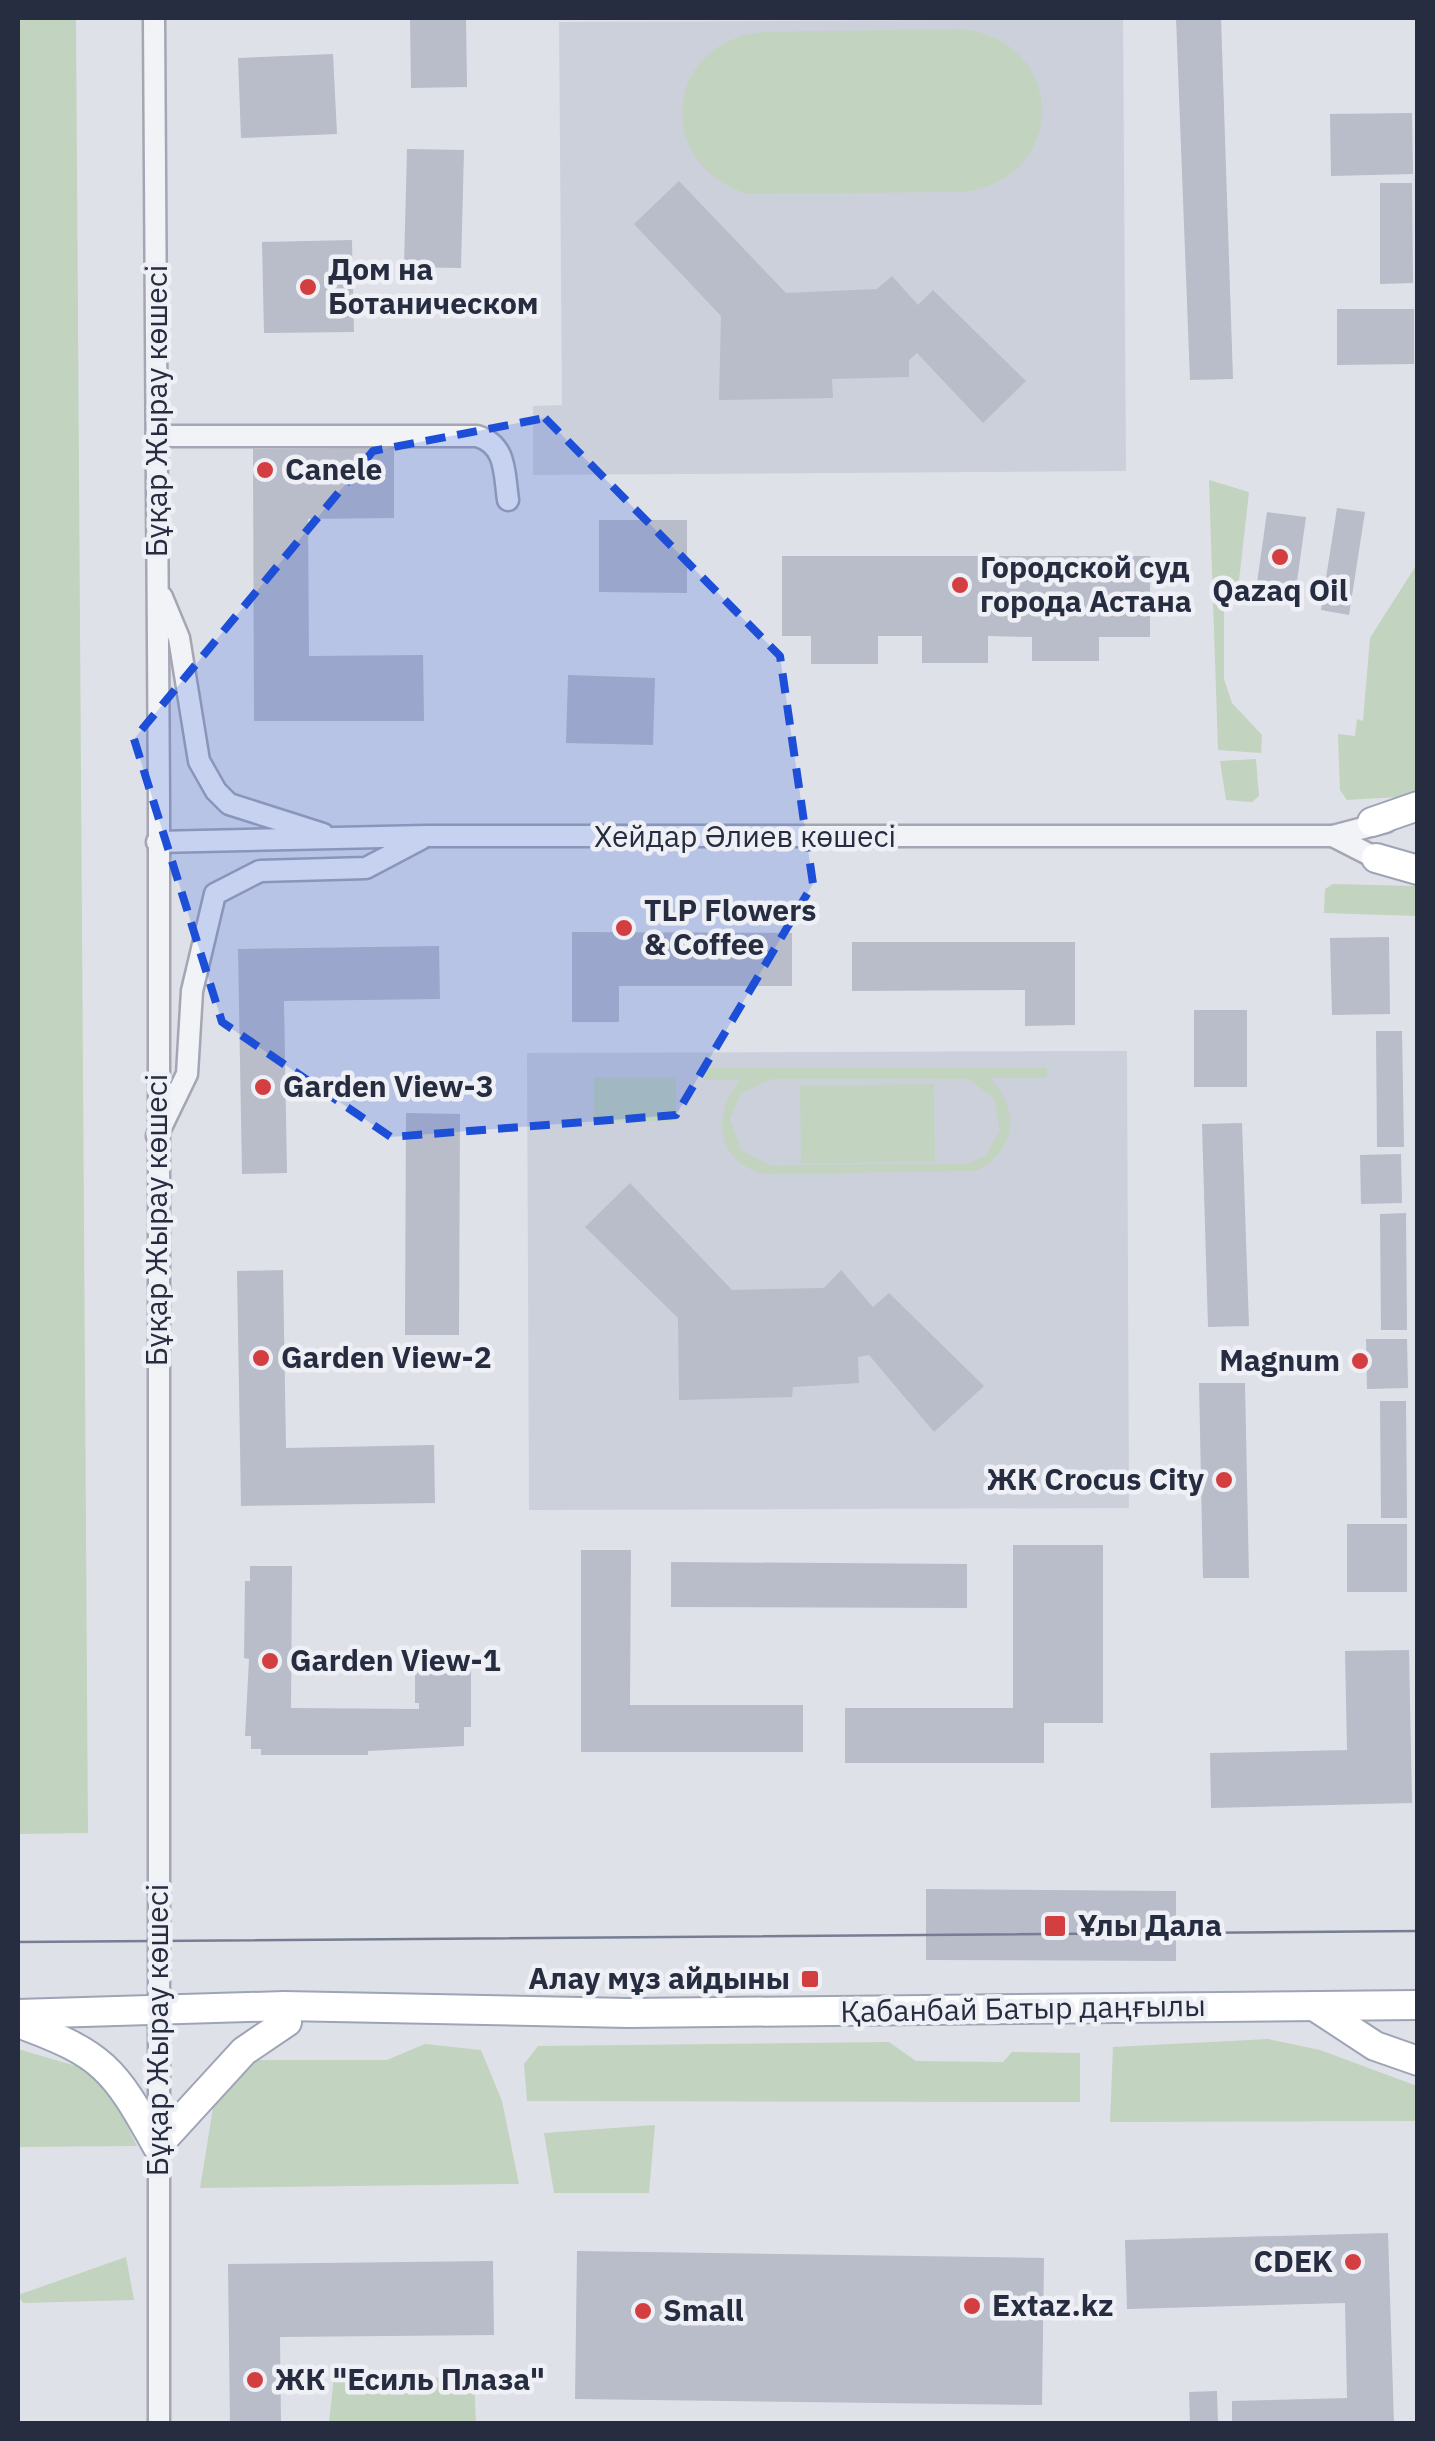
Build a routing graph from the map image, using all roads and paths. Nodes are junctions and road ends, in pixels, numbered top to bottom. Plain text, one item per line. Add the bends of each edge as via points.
1 (154, 18) edge
2 (158, 436) junction
3 (508, 500) dead end
4 (158, 586) junction
5 (1418, 806) edge
6 (1418, 820) edge
7 (1372, 822) junction
8 (427, 836) junction
9 (1333, 836) junction
10 (334, 838) junction
11 (157, 842) junction
12 (1418, 856) edge
13 (1376, 858) junction
14 (1418, 870) edge
15 (156, 1138) junction
16 (1418, 2005) edge
17 (1314, 2006) junction
18 (158, 2010) junction
19 (628, 2013) junction
20 (18, 2014) edge
21 (287, 2022) junction
22 (18, 2023) edge
23 (1418, 2061) edge
24 (157, 2146) junction
25 (159, 2424) edge

1 - 2 street, Бұқар Жырау көшесі
2 - 3 street via 476,436 490,440 502,455
2 - 4 street, Бұқар Жырау көшесі
4 - 10 street via 179,638 199,761 216,791 229,804
4 - 11 street, Бұқар Жырау көшесі
5 - 7 main road
6 - 7 street, Хейдар Әлиев көшесі
7 - 9 street, Хейдар Әлиев көшесі
8 - 9 street, Хейдар Әлиев көшесі
8 - 10 street, Хейдар Әлиев көшесі
8 - 15 street via 366,868 260,871 215,894 192,991 186,1074
9 - 13 street, Хейдар Әлиев көшесі
10 - 11 street, Хейдар Әлиев көшесі
11 - 15 street, Бұқар Жырау көшесі
12 - 13 street, Хейдар Әлиев көшесі
13 - 14 main road
15 - 18 street, Бұқар Жырау көшесі
16 - 17 main road, Қабанбай Батыр даңғылы
17 - 19 main road, Қабанбай Батыр даңғылы
17 - 23 main road via 1375,2046
18 - 19 main road, Қабанбай Батыр даңғылы
18 - 20 main road, Қабанбай Батыр даңғылы
18 - 21 main road, Қабанбай Батыр даңғылы
18 - 24 street, Бұқар Жырау көшесі
19 - 21 main road, Қабанбай Батыр даңғылы
21 - 24 main road via 244,2051
22 - 24 main road via 102,2062 122,2083
24 - 25 street, Бұқар Жырау көшесі

